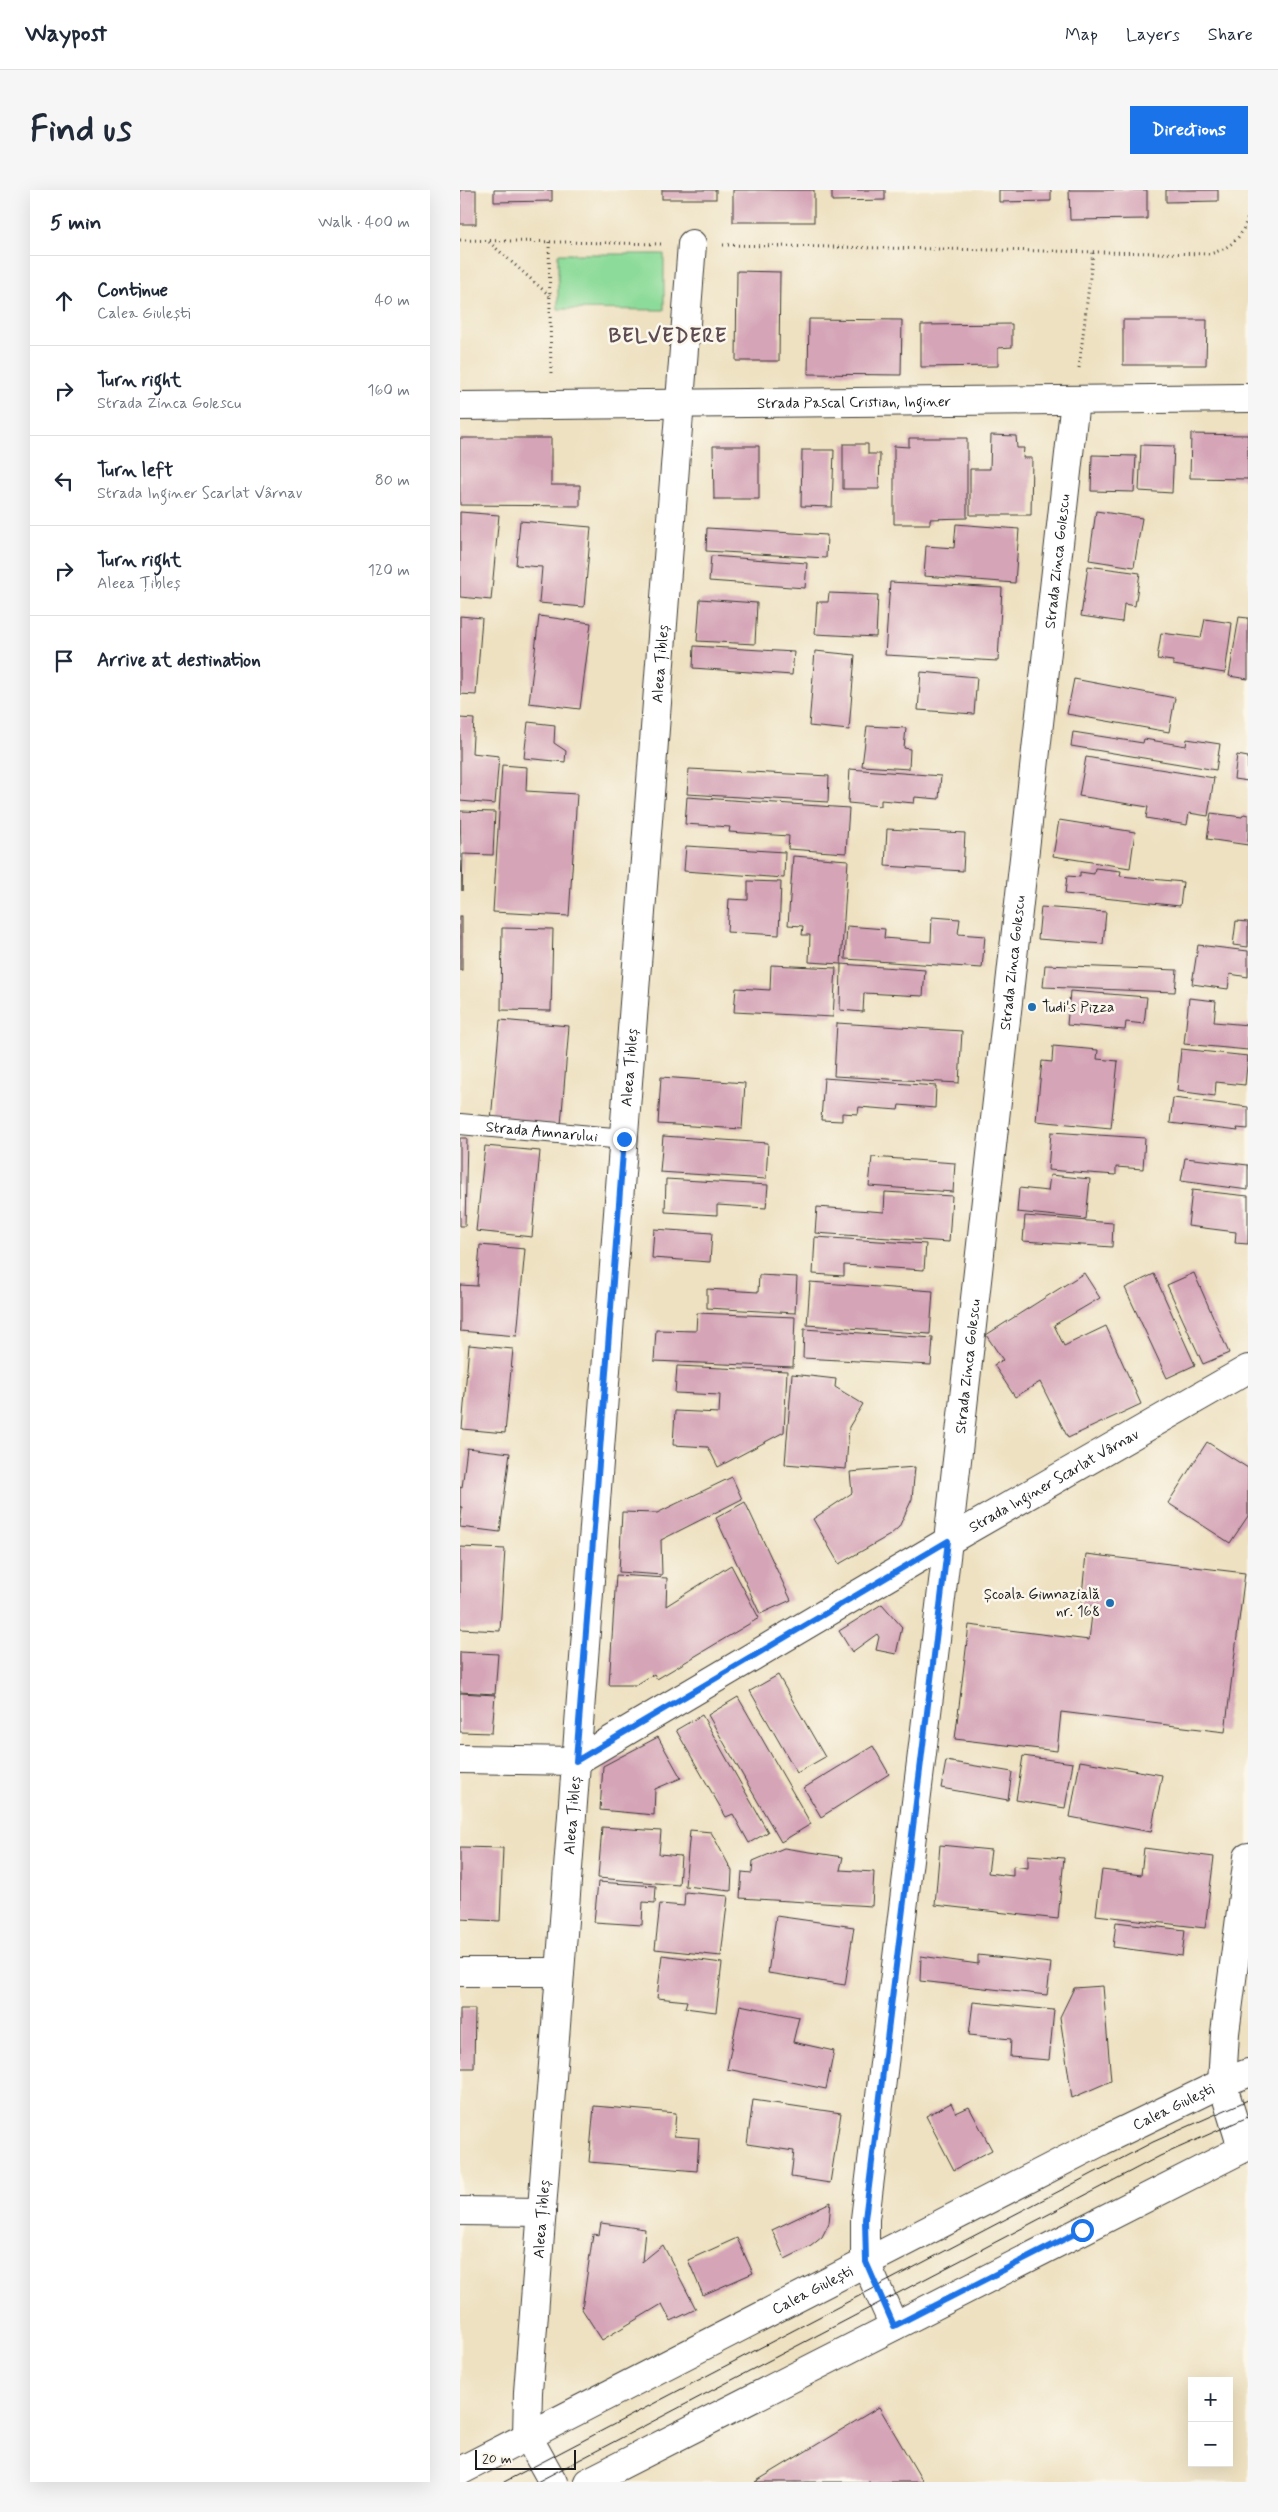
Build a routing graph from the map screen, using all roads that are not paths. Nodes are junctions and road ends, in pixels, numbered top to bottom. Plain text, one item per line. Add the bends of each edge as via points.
1 (692, 244) road end
2 (1248, 398) edge
3 (1076, 400) junction
4 (680, 404) junction
5 (460, 406) edge
6 (460, 1124) edge
7 (624, 1139) junction
8 (1248, 1370) edge
9 (948, 1541) junction
10 (460, 1760) edge
11 (576, 1761) junction
12 (1248, 1857) edge
13 (460, 1972) edge
14 (560, 1972) junction
15 (1248, 2073) edge
16 (1222, 2082) junction
17 (1245, 2147) edge
18 (460, 2212) edge
19 (542, 2212) junction
20 (866, 2262) junction
21 (894, 2326) junction
22 (527, 2435) junction
23 (460, 2471) edge
24 (553, 2482) edge
25 (588, 2482) edge

1 - 4 street, Aleea Țibleș
2 - 3 street, Strada Pascal Cristian, Inginer
3 - 4 street, Strada Pascal Cristian, Inginer
3 - 9 street, Strada Zinca Golescu
4 - 5 street, Strada Pascal Cristian, Inginer
4 - 7 street, Aleea Țibleș
6 - 7 lane, Strada Amnarului
7 - 11 street, Aleea Țibleș
8 - 9 street, Strada Inginer Scarlat Vârnav
9 - 11 street, Strada Inginer Scarlat Vârnav
9 - 20 street, Strada Zinca Golescu via 866,2209
10 - 11 street
11 - 14 street, Aleea Țibleș
12 - 16 street via 1225,2033
13 - 14 street
14 - 19 street, Aleea Țibleș
15 - 16 street, Calea Giulești
16 - 17 street
16 - 20 street, Calea Giulești
17 - 21 street
18 - 19 street
19 - 22 street, Aleea Țibleș
20 - 21 street, Strada Zinca Golescu
20 - 22 street, Calea Giulești
21 - 25 street
22 - 23 street, Calea Giulești
22 - 24 street

